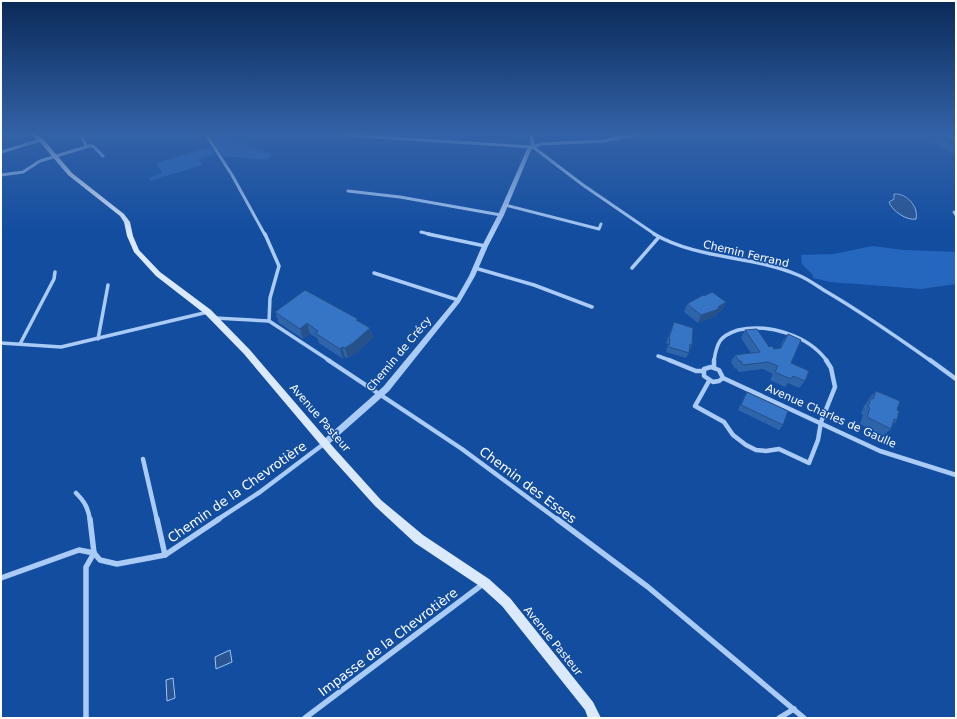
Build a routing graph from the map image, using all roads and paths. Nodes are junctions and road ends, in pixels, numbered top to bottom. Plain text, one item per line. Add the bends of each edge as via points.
1 (31, 167) edge
2 (64, 167) edge
3 (227, 167) edge
4 (521, 167) edge
5 (559, 167) edge
6 (1, 175) edge
7 (348, 191) dead end
8 (505, 205) junction
9 (502, 215) junction
10 (601, 224) dead end
11 (420, 232) dead end
12 (659, 237) junction
13 (485, 246) junction
14 (475, 268) junction
15 (632, 268) dead end
16 (55, 272) dead end
17 (374, 273) dead end
18 (108, 285) dead end
19 (458, 300) junction
20 (592, 307) dead end
21 (211, 315) junction
22 (269, 322) junction
23 (98, 339) junction
24 (1, 343) edge
25 (20, 344) junction
26 (658, 356) dead end
27 (714, 368) junction
28 (703, 371) junction
29 (723, 378) junction
30 (956, 379) edge
31 (709, 381) junction
32 (380, 395) junction
33 (821, 424) junction
34 (325, 443) junction
35 (143, 459) dead end
36 (956, 475) edge
37 (76, 494) dead end
38 (94, 553) junction
39 (165, 555) junction
40 (1, 578) edge
41 (485, 583) junction
42 (794, 709) junction
43 (86, 718) edge
44 (305, 718) edge
45 (595, 718) edge
46 (779, 718) edge
47 (804, 718) edge

1 - 6 street via 23,172
2 - 21 main road, Avenue Pasteur via 122,215 127,222 136,251 158,274
3 - 22 street via 280,266 270,298
4 - 8 street, Chemin de Crécy
5 - 12 street, Chemin Ferrand
7 - 9 street via 400,197
8 - 9 street, Chemin de Crécy
8 - 10 street via 599,229
9 - 13 street, Chemin de Crécy
11 - 13 street
12 - 15 street
12 - 30 street, Chemin Ferrand via 694,251 770,266 802,277 879,325
13 - 14 street, Chemin de Crécy
14 - 19 street, Chemin de Crécy
14 - 20 street via 534,285
16 - 25 street via 54,279
17 - 19 street
18 - 23 street
19 - 32 street, Chemin de Crécy
21 - 22 street, Chemin des Esses
21 - 23 street, Chemin des Esses
21 - 34 main road, Avenue Pasteur via 248,352
22 - 32 street, Chemin des Esses
23 - 25 street, Chemin des Esses via 60,347
24 - 25 street, Chemin des Esses
26 - 28 street via 696,371
27 - 28 street via 706,368
27 - 29 street via 720,371
27 - 33 street via 716,349 720,340 738,330 759,327 799,338 822,355 835,382
28 - 31 street
29 - 31 street via 716,382
29 - 33 street, Avenue Charles de Gaulle
31 - 33 street via 695,406 724,422 733,436 756,450 779,449 810,463
32 - 34 street, Chemin de Crécy
32 - 42 street, Chemin des Esses via 484,465 648,587
33 - 36 street, Avenue Charles de Gaulle via 880,451
34 - 39 street, Chemin de la Chevrotière via 260,492
34 - 41 main road, Avenue Pasteur via 378,503 398,521 419,539
35 - 39 street
37 - 38 street via 88,508
38 - 39 street, Chemin de la Chevrotière via 100,560 117,564
38 - 40 street, Chemin de la Chevrotière via 79,550
38 - 43 street via 86,567
41 - 44 street, Impasse de la Chevrotière
41 - 45 main road, Avenue Pasteur via 511,608 589,706
42 - 46 street
42 - 47 street, Chemin des Esses

